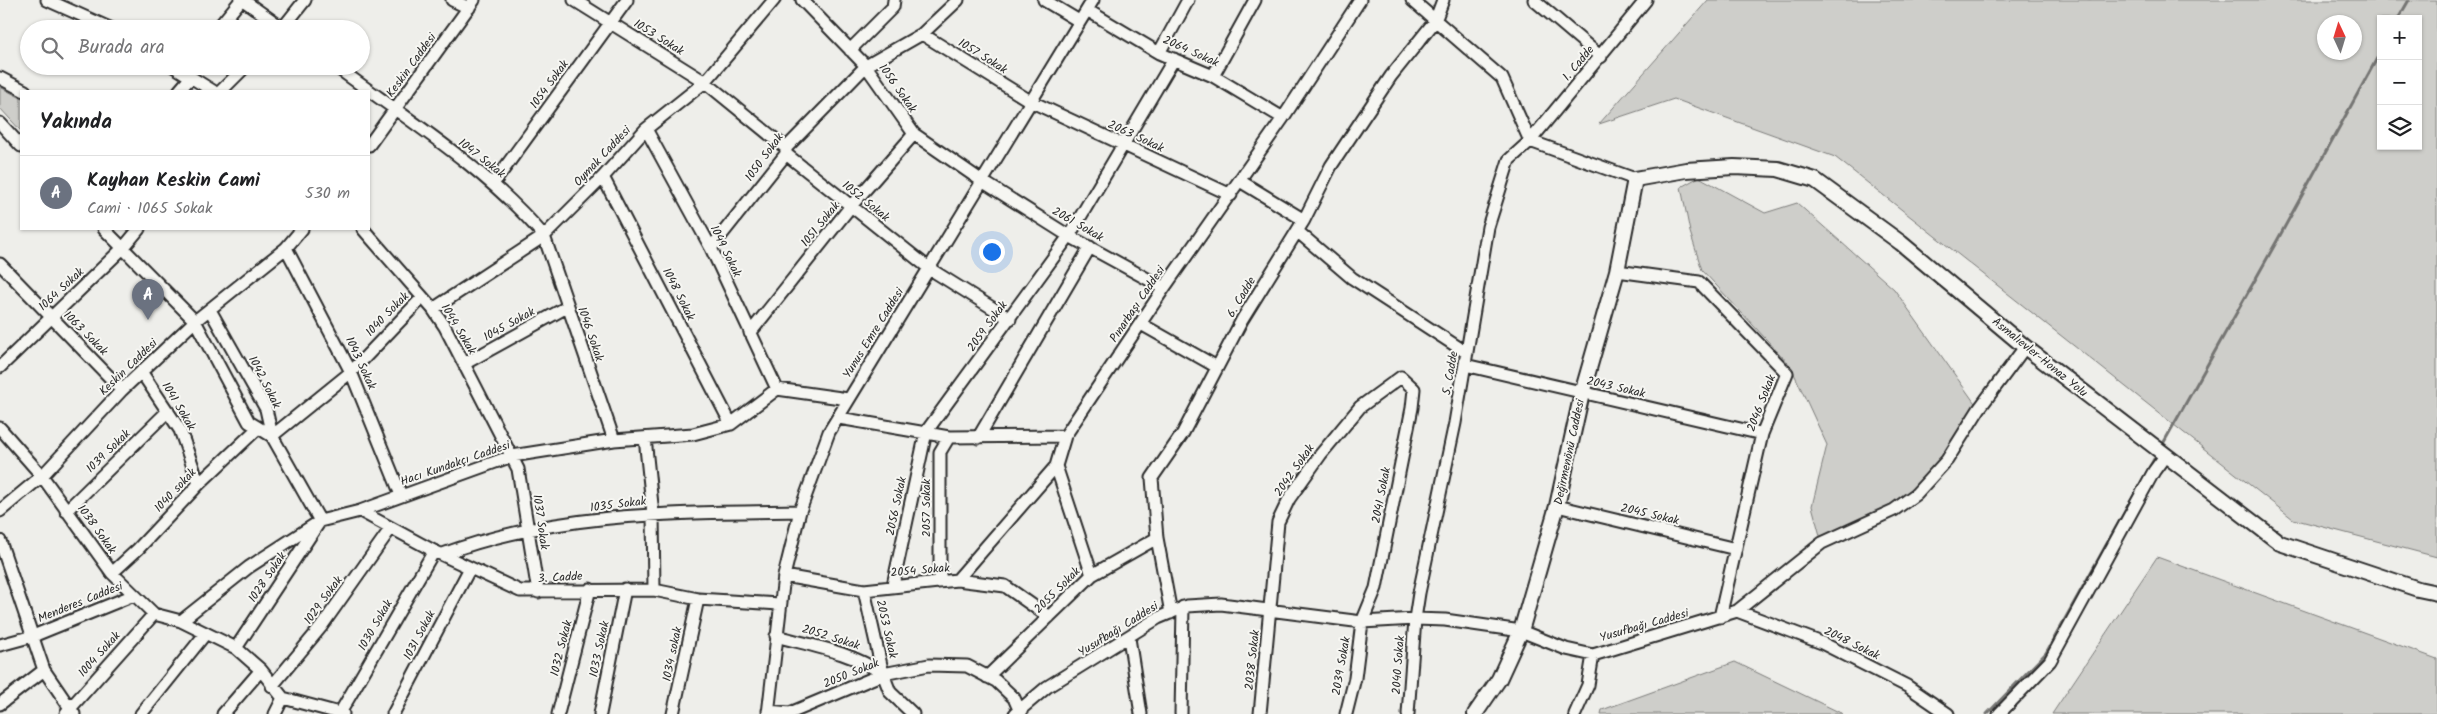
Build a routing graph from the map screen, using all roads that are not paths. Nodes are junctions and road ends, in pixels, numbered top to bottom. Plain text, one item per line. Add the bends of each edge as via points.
1 (47, 0) edge
2 (242, 0) edge
3 (305, 0) edge
4 (452, 0) edge
5 (574, 0) edge
6 (627, 0) edge
7 (774, 0) edge
8 (802, 0) edge
9 (894, 0) edge
10 (958, 0) edge
11 (1044, 0) edge
12 (1188, 0) edge
13 (1360, 0) edge
14 (1412, 0) edge
15 (1443, 0) edge
16 (1534, 0) edge
17 (1646, 0) edge
18 (1251, 1) edge
19 (63, 3) edge
20 (472, 4) edge
21 (1090, 5) edge
22 (95, 20) edge
23 (225, 20) edge
24 (271, 20) edge
25 (289, 20) edge
26 (1079, 21) junction
27 (1435, 21) junction
28 (610, 23) junction
29 (922, 34) junction
30 (850, 50) junction
31 (1159, 53) junction
32 (1601, 57) junction
33 (1174, 59) junction
34 (866, 66) junction
35 (182, 75) edge
36 (190, 75) edge
37 (237, 75) edge
38 (347, 75) edge
39 (1213, 76) junction
40 (0, 78) edge
41 (705, 82) junction
42 (23, 90) edge
43 (179, 90) edge
44 (212, 90) edge
45 (223, 90) edge
46 (368, 90) edge
47 (370, 92) edge
48 (1030, 101) junction
49 (395, 110) junction
50 (1283, 118) junction
51 (0, 123) edge
52 (646, 129) junction
53 (914, 134) junction
54 (1530, 141) junction
55 (370, 144) edge
56 (1122, 144) junction
57 (20, 145) edge
58 (786, 151) junction
59 (603, 177) junction
60 (1635, 179) junction
61 (982, 181) junction
62 (1240, 181) junction
63 (493, 184) junction
64 (1230, 195) junction
65 (851, 206) junction
66 (1304, 220) junction
67 (105, 230) edge
68 (138, 230) edge
69 (301, 230) edge
70 (364, 230) edge
71 (1297, 231) junction
72 (544, 236) junction
73 (1068, 236) junction
74 (1090, 247) junction
75 (124, 248) junction
76 (286, 248) junction
77 (710, 248) junction
78 (0, 264) edge
79 (930, 269) junction
80 (1617, 271) junction
81 (1164, 288) junction
82 (422, 298) junction
83 (567, 308) junction
84 (433, 309) junction
85 (210, 310) junction
86 (50, 317) junction
87 (1010, 319) junction
88 (195, 321) junction
89 (1141, 324) junction
90 (750, 333) junction
91 (2026, 348) junction
92 (1468, 354) junction
93 (464, 364) junction
94 (1465, 365) junction
95 (0, 367) edge
96 (1217, 367) junction
97 (351, 372) junction
98 (142, 373) junction
99 (1401, 376) joint
100 (777, 389) junction
101 (122, 390) junction
102 (1582, 394) junction
103 (848, 399) junction
104 (168, 411) junction
105 (839, 418) junction
106 (731, 424) junction
107 (0, 428) edge
108 (258, 428) junction
109 (926, 432) junction
110 (1762, 434) junction
111 (272, 436) junction
112 (1065, 436) junction
113 (949, 437) junction
114 (645, 438) junction
115 (978, 438) junction
116 (614, 440) junction
117 (512, 456) junction
118 (2165, 456) junction
119 (1056, 466) junction
120 (42, 476) junction
121 (199, 484) junction
122 (401, 495) junction
123 (1558, 506) junction
124 (360, 510) junction
125 (0, 511) edge
126 (66, 511) junction
127 (800, 511) junction
128 (653, 514) junction
129 (320, 521) junction
130 (391, 528) junction
131 (527, 528) junction
132 (1157, 538) junction
133 (0, 541) edge
134 (1736, 549) junction
135 (439, 553) junction
136 (470, 568) junction
137 (112, 574) junction
138 (1092, 575) junction
139 (784, 576) junction
140 (956, 580) junction
141 (940, 581) junction
142 (893, 585) junction
143 (590, 589) junction
144 (625, 589) junction
145 (654, 590) junction
146 (864, 590) junction
147 (538, 592) junction
148 (2437, 593) edge
149 (134, 595) junction
150 (698, 599) junction
151 (780, 604) junction
152 (1183, 607) junction
153 (1271, 609) junction
154 (1737, 611) junction
155 (1171, 613) junction
156 (154, 614) junction
157 (1720, 617) junction
158 (1049, 618) junction
159 (1415, 619) junction
160 (181, 621) junction
161 (1362, 622) junction
162 (1521, 631) junction
163 (206, 633) junction
164 (33, 636) junction
165 (776, 636) junction
166 (1129, 638) junction
167 (0, 644) edge
168 (236, 648) junction
169 (1593, 654) junction
170 (44, 670) junction
171 (261, 670) junction
172 (883, 674) junction
173 (987, 677) junction
174 (272, 686) junction
175 (283, 698) junction
176 (0, 704) edge
177 (70, 712) edge
178 (768, 712) edge
179 (336, 713) edge
180 (1019, 713) edge
181 (141, 714) edge
182 (223, 714) edge
183 (275, 714) edge
184 (393, 714) edge
185 (558, 714) edge
186 (600, 714) edge
187 (673, 714) edge
188 (913, 714) edge
189 (1141, 714) edge
190 (1181, 714) edge
191 (1260, 714) edge
192 (1346, 714) edge
193 (1408, 714) edge
194 (1476, 714) edge
195 (1574, 714) edge
196 (1948, 714) edge
197 (1999, 714) edge

1 - 19 street
2 - 23 street
2 - 24 street
3 - 25 street
4 - 20 street
5 - 28 street, 1053 Sokak
6 - 28 street, 1054 Sokak
7 - 41 street, Oymak Caddesi
8 - 30 street, 1056 Sokak
9 - 30 street via 893,7
10 - 29 street, 1050 Sokak
11 - 26 street
12 - 31 street
13 - 50 street, Pınarbaşı Caddesi
14 - 27 street
15 - 27 street, 6. Cadde
16 - 32 street
17 - 32 street, 1. Cadde
18 - 39 street
19 - 22 street
20 - 49 street, Keskin Caddesi
21 - 26 street, Yunus Emre Caddesi
21 - 31 street, 2064 Sokak
26 - 48 street, Yunus Emre Caddesi
27 - 54 street via 1502,78
27 - 66 street, 6. Cadde via 1391,76 1331,166
28 - 41 street, 1053 Sokak
28 - 63 street, 1054 Sokak
29 - 34 street, 1050 Sokak
29 - 48 street, 1057 Sokak
30 - 34 street, 1056 Sokak
31 - 33 street, 2064 Sokak
32 - 54 street, 1. Cadde
33 - 39 street, 2064 Sokak
33 - 56 street, 2059 Sokak
34 - 53 street, 1056 Sokak
34 - 58 street, 1050 Sokak
35 - 43 street
36 - 44 street
37 - 45 street
38 - 46 street, 1047 Sokak
39 - 50 street, 2064 Sokak
40 - 42 street
41 - 52 street, Oymak Caddesi
41 - 58 street, 1052 Sokak
47 - 49 street, 1047 Sokak
48 - 56 street, 2063 Sokak
48 - 61 street, Yunus Emre Caddesi
49 - 55 street, Keskin Caddesi
49 - 63 street, 1047 Sokak
50 - 62 street, Pınarbaşı Caddesi
51 - 57 street
52 - 59 street, Oymak Caddesi
52 - 77 street, 1049 Sokak
53 - 61 street, 1056 Sokak
53 - 65 street, 1051 Sokak
54 - 60 street
54 - 92 street, 5. Cadde via 1509,160 1488,227
56 - 64 street, 2063 Sokak
56 - 73 street, 2059 Sokak
58 - 65 street, 1052 Sokak
58 - 77 street, 1050 Sokak
59 - 72 street, Oymak Caddesi
59 - 106 street, 1048 Sokak
60 - 80 main road, Değirmenönü Caddesi
60 - 91 main road, Asmalıevler-Honaz Yolu via 1686,170 1734,167 1778,170 1815,180 1901,243
61 - 73 street, 2061 Sokak
61 - 79 street, Yunus Emre Caddesi
62 - 64 street, Pınarbaşı Caddesi
62 - 66 street
63 - 72 street, 1047 Sokak
64 - 81 street, Pınarbaşı Caddesi
65 - 79 street, 1052 Sokak
65 - 90 street, 1051 Sokak
66 - 71 street, 6. Cadde
67 - 75 street
68 - 75 street, 1064 Sokak
69 - 76 street, Keskin Caddesi
70 - 82 street, 1044 Sokak
71 - 92 street via 1352,278
71 - 96 street, 6. Cadde
72 - 83 street, 1046 Sokak
72 - 84 street, Oymak Caddesi
73 - 74 street, 2061 Sokak
73 - 87 street, 2059 Sokak
74 - 81 street, 2061 Sokak
74 - 115 street
75 - 86 street, 1064 Sokak
75 - 88 street
76 - 85 street, Keskin Caddesi
76 - 97 street, 1043 Sokak
77 - 90 street, 1049 Sokak
78 - 86 street, 1063 Sokak
79 - 87 street, 1052 Sokak
79 - 103 street, Yunus Emre Caddesi
80 - 102 main road, Değirmenönü Caddesi
80 - 110 street, 2046 Sokak via 1700,282 1787,373
81 - 89 street, Pınarbaşı Caddesi
82 - 84 street, 1044 Sokak
82 - 97 street, 1040 Sokak
83 - 93 street, 1045 Sokak
83 - 116 street, 1046 Sokak
84 - 93 street, 1044 Sokak
85 - 88 street, Keskin Caddesi
85 - 111 street, 1042 Sokak via 266,410
86 - 95 street, 1064 Sokak
86 - 101 street, 1063 Sokak
87 - 109 street, 2059 Sokak
88 - 98 street, Keskin Caddesi
88 - 108 street via 249,422
89 - 96 street
89 - 112 street, Pınarbaşı Caddesi
90 - 100 street, 1049 Sokak
91 - 118 main road, Asmalıevler-Honaz Yolu
91 - 154 street, Yusufbağı Caddesi via 1979,408 1947,460 1916,494 1894,510 1822,542
92 - 94 street, 5. Cadde
93 - 117 street, 1044 Sokak
94 - 102 street, 2043 Sokak
94 - 159 street, 5. Cadde
96 - 132 street, 6. Cadde via 1183,434 1152,478
97 - 111 street, 1040 Sokak
97 - 122 street, 1043 Sokak
98 - 101 street, Keskin Caddesi
98 - 104 street, 1041 Sokak
99 - 153 street, 2042 Sokak via 1360,407 1289,499 1278,522
99 - 161 street, 2041 Sokak via 1414,390 1412,408 1376,588
100 - 103 street
100 - 106 street, Hacı Kundakçı Caddesi
101 - 120 street, Keskin Caddesi
102 - 110 street, 2043 Sokak
102 - 123 main road, Değirmenönü Caddesi
103 - 105 street, Yunus Emre Caddesi
104 - 121 street, 1041 Sokak via 180,430
104 - 126 street, 1039 Sokak
105 - 109 street
105 - 127 street, Yunus Emre Caddesi via 829,432
106 - 114 street, Hacı Kundakçı Caddesi via 693,434
107 - 120 street, 1038 Sokak
108 - 111 street
108 - 121 street, 1040 sokak
109 - 113 street
109 - 142 street, 2056 Sokak
110 - 134 street, 2046 Sokak
111 - 129 street, 1042 Sokak
112 - 115 street
112 - 119 street, Pınarbaşı Caddesi
113 - 115 street
113 - 141 street, 2057 Sokak via 940,452
114 - 116 street, Hacı Kundakçı Caddesi
114 - 128 street
116 - 117 street, Hacı Kundakçı Caddesi
117 - 122 street, Hacı Kundakçı Caddesi
117 - 131 street, 1037 Sokak via 521,482
118 - 148 main road, Asmalıevler-Honaz Yolu via 2280,543
118 - 197 street via 2050,661
119 - 138 street
119 - 140 street
120 - 125 street, Keskin Caddesi
120 - 126 street, 1038 Sokak
121 - 137 street, 1040 sokak
122 - 124 street, Hacı Kundakçı Caddesi
123 - 134 street, 2045 Sokak
123 - 162 main road, Değirmenönü Caddesi
124 - 129 street, Hacı Kundakçı Caddesi
124 - 130 street, 3. Cadde
126 - 137 street, 1038 Sokak
127 - 128 street, 1035 Sokak
127 - 139 street, Yunus Emre Caddesi
128 - 131 street, 1035 Sokak
128 - 145 street
129 - 160 street, Hacı Kundakçı Caddesi via 249,567
129 - 168 street, 1028 Sokak
130 - 135 street, 3. Cadde
130 - 174 street, 1029 Sokak via 321,627
131 - 135 street, 1035 Sokak
131 - 147 street, 1037 Sokak
132 - 138 street, 2055 Sokak
132 - 155 street, 6. Cadde
133 - 164 street
134 - 157 street, 2046 Sokak
135 - 136 street, 3. Cadde
135 - 179 street, 1030 Sokak
136 - 147 street, 3. Cadde via 520,592
136 - 184 street, 1031 Sokak
137 - 149 street, 1038 Sokak
138 - 158 street, 2055 Sokak
139 - 146 street, 2054 Sokak
139 - 151 street, Yunus Emre Caddesi
140 - 141 street, 2054 Sokak
140 - 158 street, 2054 Sokak via 1005,586
141 - 142 street, 2054 Sokak
142 - 146 street, 2054 Sokak
143 - 144 street, 3. Cadde
143 - 147 street, 3. Cadde
143 - 185 street, 1032 Sokak
144 - 145 street, 3. Cadde
144 - 186 street, 1033 Sokak
145 - 150 street, 3. Cadde
146 - 172 street, 2053 Sokak
149 - 156 street, Menderes Caddesi
149 - 164 street, Menderes Caddesi
150 - 151 street, 3. Cadde
150 - 187 street, 1034 sokak
151 - 165 street, Yunus Emre Caddesi
152 - 153 street, Yusufbağı Caddesi via 1221,604
152 - 155 street, Yusufbağı Caddesi
152 - 190 street
153 - 161 street, Yusufbağı Caddesi
153 - 191 street, 2038 Sokak
154 - 157 street, Yusufbağı Caddesi
154 - 196 street, 2048 Sokak via 1822,643 1907,686
155 - 166 street, Yusufbağı Caddesi
156 - 160 street, Menderes Caddesi
156 - 177 street, 1004 Sokak
157 - 169 street, Yusufbağı Caddesi
158 - 173 street, 2055 Sokak
159 - 161 street, Yusufbağı Caddesi
159 - 162 street, Yusufbağı Caddesi
159 - 193 street, 2040 Sokak
160 - 163 street, Menderes Caddesi
161 - 192 street, 2039 Sokak
162 - 169 street, Yusufbağı Caddesi via 1566,649
162 - 194 main road, Değirmenönü Caddesi via 1500,679
163 - 168 street, Menderes Caddesi
163 - 181 street
164 - 167 street, Menderes Caddesi
164 - 170 street
165 - 172 street, 2052 Sokak via 839,652 866,662
165 - 178 street, Yunus Emre Caddesi
166 - 180 street, Yusufbağı Caddesi via 1047,687
166 - 189 street
168 - 171 street, Menderes Caddesi
169 - 195 street via 1588,685
170 - 176 street
170 - 177 street
171 - 174 street, Menderes Caddesi
171 - 182 street
172 - 173 street, 2050 Sokak via 929,665 966,666
172 - 178 street, 2050 Sokak via 790,713
172 - 188 street via 890,692
173 - 180 street, 2050 Sokak via 1014,698
174 - 175 street, Menderes Caddesi
175 - 179 street
175 - 183 street

